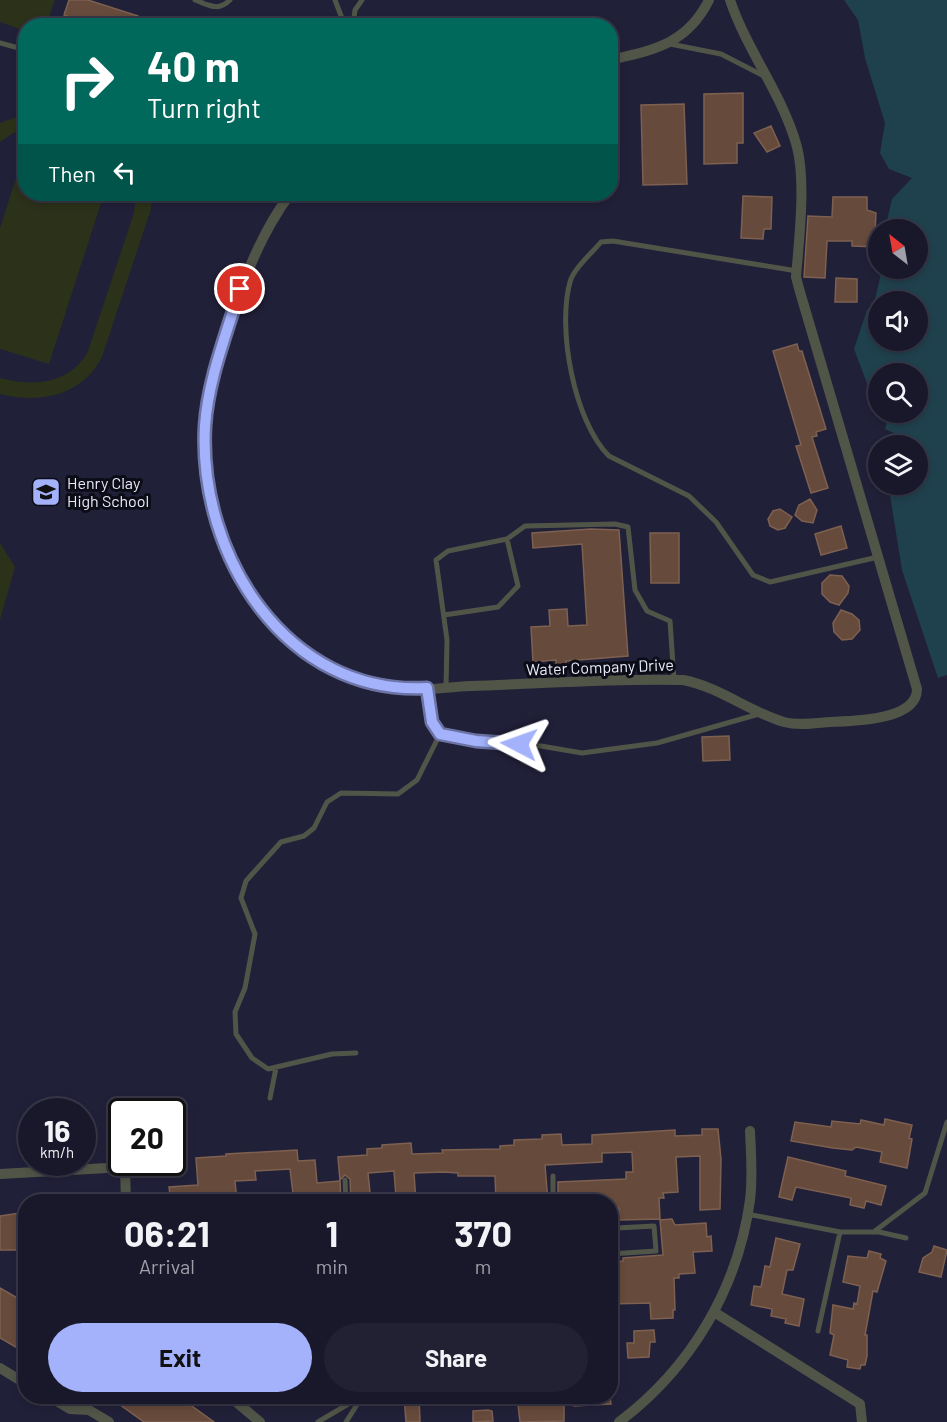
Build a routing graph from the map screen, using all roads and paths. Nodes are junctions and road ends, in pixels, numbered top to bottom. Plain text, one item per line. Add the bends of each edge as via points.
1 (195, 0) edge
2 (230, 0) edge
3 (335, 0) edge
4 (362, 0) edge
5 (709, 0) edge
6 (729, 0) edge
7 (342, 18) edge
8 (354, 18) edge
9 (0, 43) edge
10 (668, 44) junction
11 (18, 48) edge
12 (618, 58) edge
13 (766, 77) junction
14 (285, 201) edge
15 (797, 271) junction
16 (507, 539) junction
17 (879, 557) junction
18 (444, 615) junction
19 (674, 680) junction
20 (446, 687) junction
21 (427, 688) junction
22 (763, 713) junction
23 (440, 734) junction
24 (356, 1053) dead end
25 (276, 1068) junction
26 (270, 1098) dead end
27 (947, 1122) edge
28 (750, 1131) dead end
29 (0, 1174) edge
30 (553, 1176) dead end
31 (345, 1180) dead end
32 (126, 1194) edge
33 (346, 1194) edge
34 (553, 1194) edge
35 (747, 1214) junction
36 (618, 1228) edge
37 (840, 1232) junction
38 (874, 1232) junction
39 (906, 1238) dead end
40 (618, 1253) edge
41 (714, 1312) junction
42 (818, 1331) dead end
43 (0, 1368) edge
44 (18, 1379) edge
45 (62, 1404) edge
46 (239, 1404) edge
47 (348, 1404) edge
48 (359, 1404) edge
49 (109, 1422) edge
50 (260, 1422) edge
51 (318, 1422) edge
52 (346, 1422) edge
53 (619, 1422) edge
54 (862, 1422) edge

1 - 2 lane via 217,8
3 - 7 lane
4 - 8 lane
5 - 10 street via 687,30
6 - 13 street, Water Company Drive
9 - 11 lane
10 - 12 street
10 - 13 lane via 721,54
13 - 15 street, Water Company Drive via 786,115 798,150 801,177
14 - 21 street, Water Company Drive via 249,267 210,393 205,425 206,460 209,494 219,530 249,593 292,643 324,664 364,681 399,690
15 - 17 street, Water Company Drive
15 - 17 lane via 601,242 571,280 565,315 573,380 584,420 599,447 609,456 689,496 716,522 753,574 770,582
16 - 18 lane via 448,551 436,560
16 - 18 lane via 518,586 498,607
16 - 19 lane via 525,526 628,527 635,590 647,611 670,621
17 - 22 street, Water Company Drive via 917,689 915,700 897,712 861,720 793,724
18 - 20 lane
19 - 20 street, Water Company Drive
19 - 22 street, Water Company Drive via 711,688
20 - 21 street, Water Company Drive
21 - 23 lane via 432,722
22 - 23 lane via 657,743 582,753
23 - 25 lane via 417,780 398,794 341,793 327,802 314,828 304,836 281,842 246,881 241,898 255,934 246,988 236,1012 236,1034 252,1058 268,1068
24 - 25 lane via 332,1054
25 - 26 lane
27 - 38 lane via 925,1192
28 - 35 street
29 - 32 street via 125,1167
30 - 34 lane
31 - 33 lane
35 - 37 lane
35 - 41 street via 738,1256
36 - 40 lane via 654,1226 656,1251
37 - 38 lane
37 - 42 lane
38 - 39 lane
41 - 53 street via 672,1372 651,1396
41 - 54 street via 860,1404
43 - 44 street
45 - 49 street via 70,1409 87,1409
46 - 50 street
47 - 51 lane
48 - 52 lane

